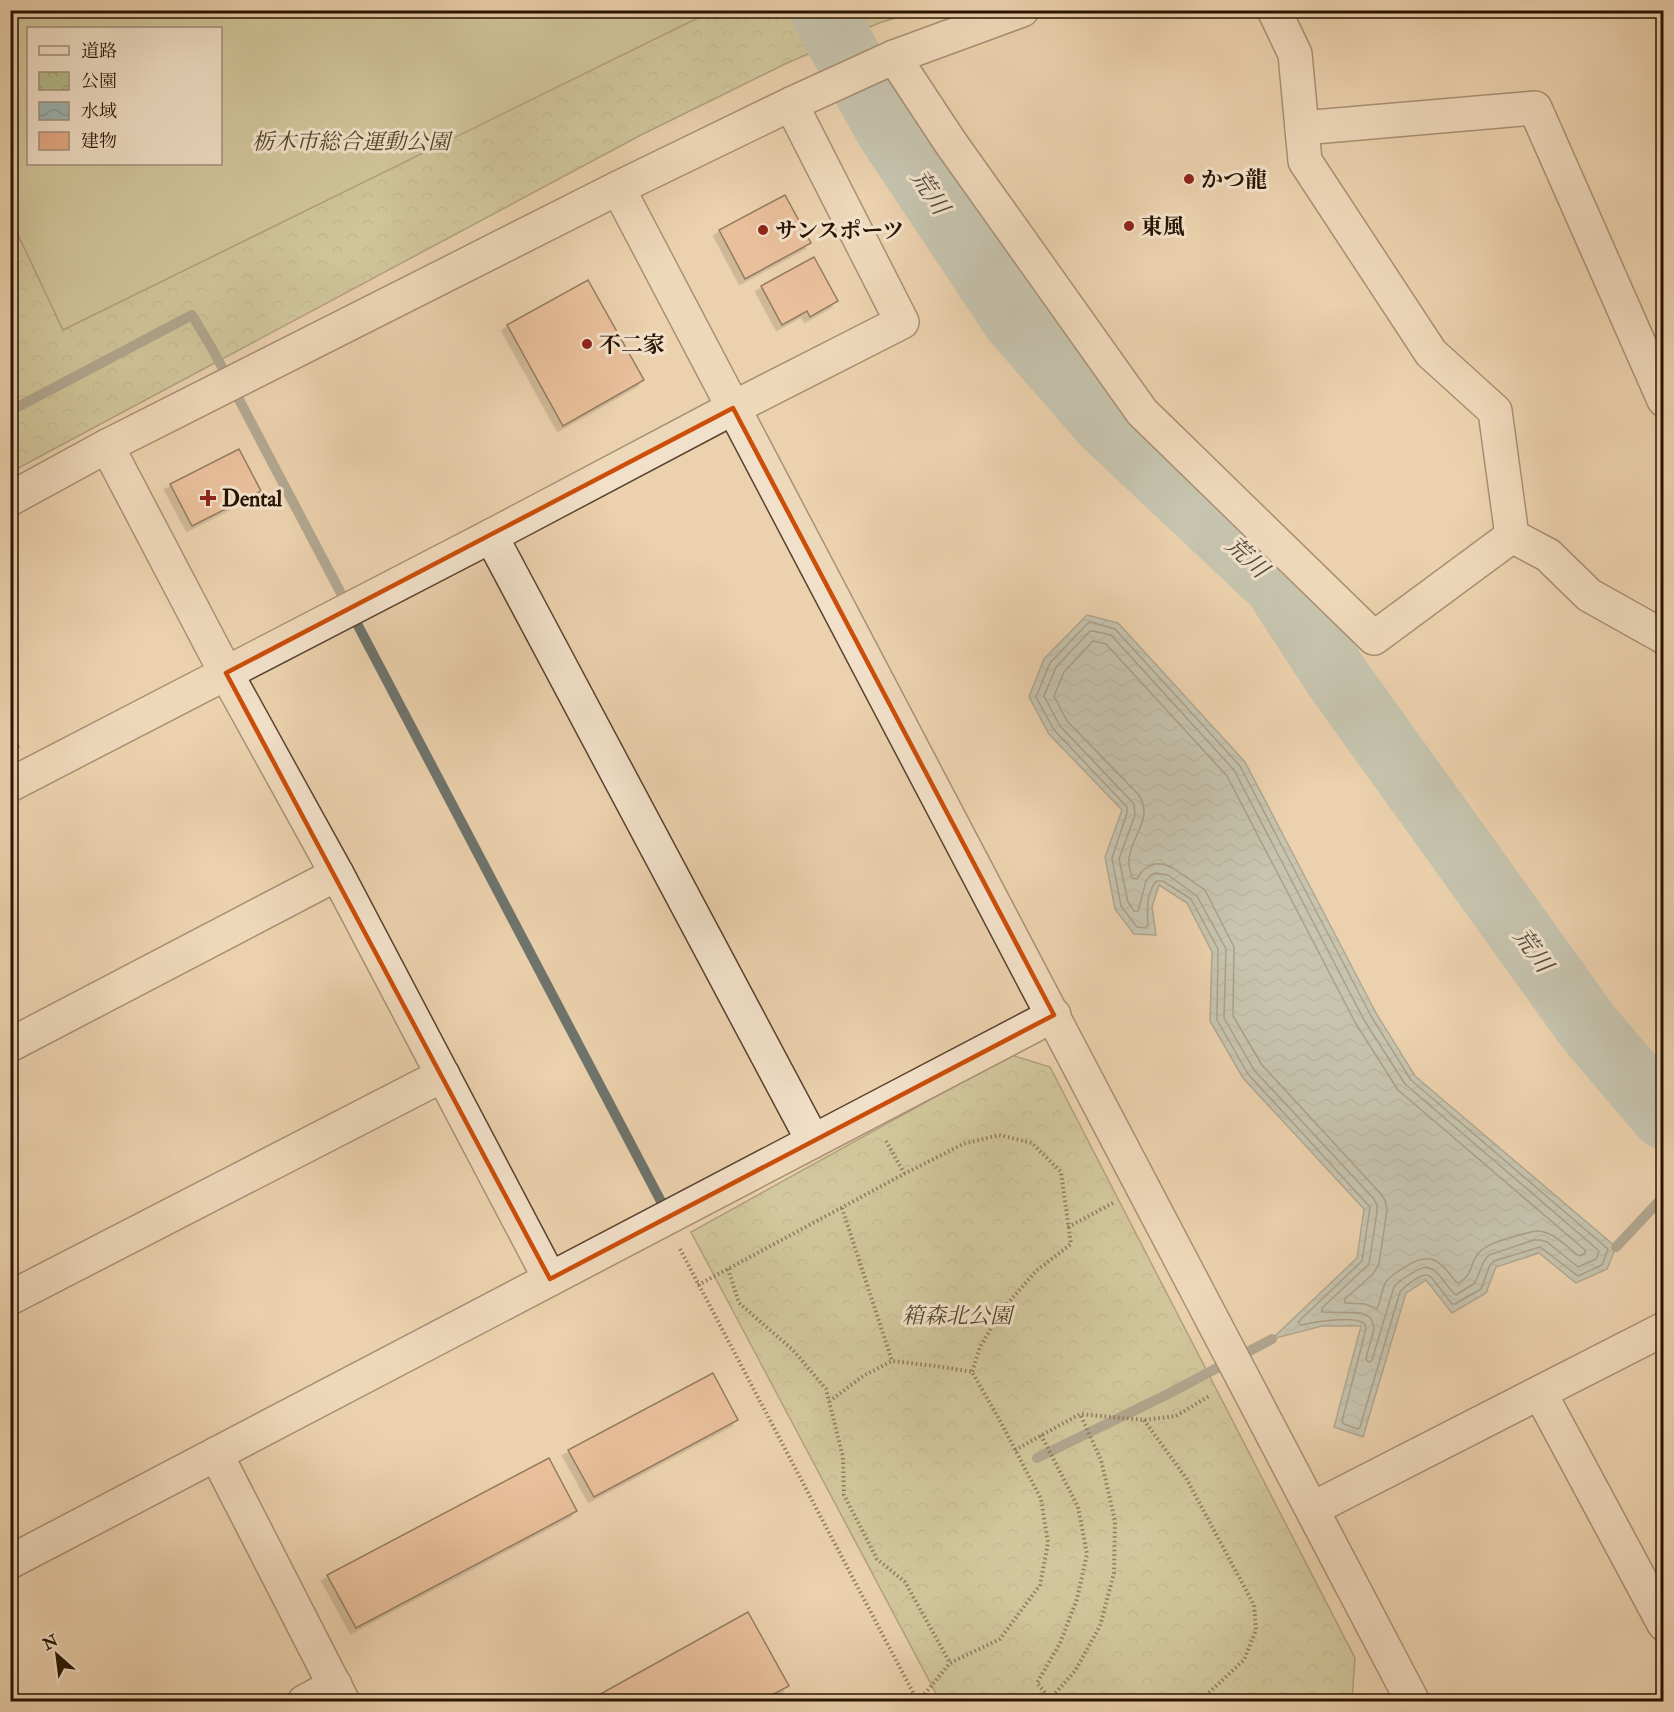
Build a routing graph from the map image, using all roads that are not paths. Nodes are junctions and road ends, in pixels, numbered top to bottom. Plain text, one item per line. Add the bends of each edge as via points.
1 (1022, 10) edge
2 (1274, 10) edge
3 (894, 57) junction
4 (790, 104) junction
5 (1302, 128) junction
6 (618, 188) junction
7 (1664, 400) edge
8 (733, 408) junction
9 (107, 446) junction
10 (10, 499) edge
11 (491, 536) junction
12 (1512, 536) junction
13 (1664, 637) edge
14 (226, 673) junction
15 (10, 785) edge
16 (337, 874) junction
17 (1054, 1015) junction
18 (10, 1045) edge
19 (442, 1075) junction
20 (813, 1141) junction
21 (550, 1279) junction
22 (10, 1298) edge
23 (1664, 1329) edge
24 (1540, 1393) junction
25 (216, 1454) junction
26 (1312, 1509) junction
27 (10, 1562) edge
28 (1659, 1602) edge
29 (339, 1693) edge
30 (304, 1701) edge
31 (1413, 1701) edge

1 - 3 street
2 - 5 street via 1295,54
3 - 4 street
3 - 12 street via 1142,412 1374,638
4 - 6 street
4 - 8 street via 902,322
5 - 7 street via 1535,108
5 - 12 street via 1305,161 1431,353 1495,411
6 - 8 street
6 - 9 street
8 - 11 street
8 - 17 street
9 - 10 street
9 - 14 street
11 - 14 street
11 - 20 street
12 - 13 street via 1548,555 1589,595
14 - 15 street
14 - 16 street
16 - 18 street
16 - 19 street
17 - 20 street
17 - 26 street
19 - 21 street
19 - 22 street
20 - 21 street
21 - 25 street
23 - 24 street
24 - 26 street
24 - 28 street
25 - 27 street
25 - 29 street
26 - 31 street
29 - 30 street

